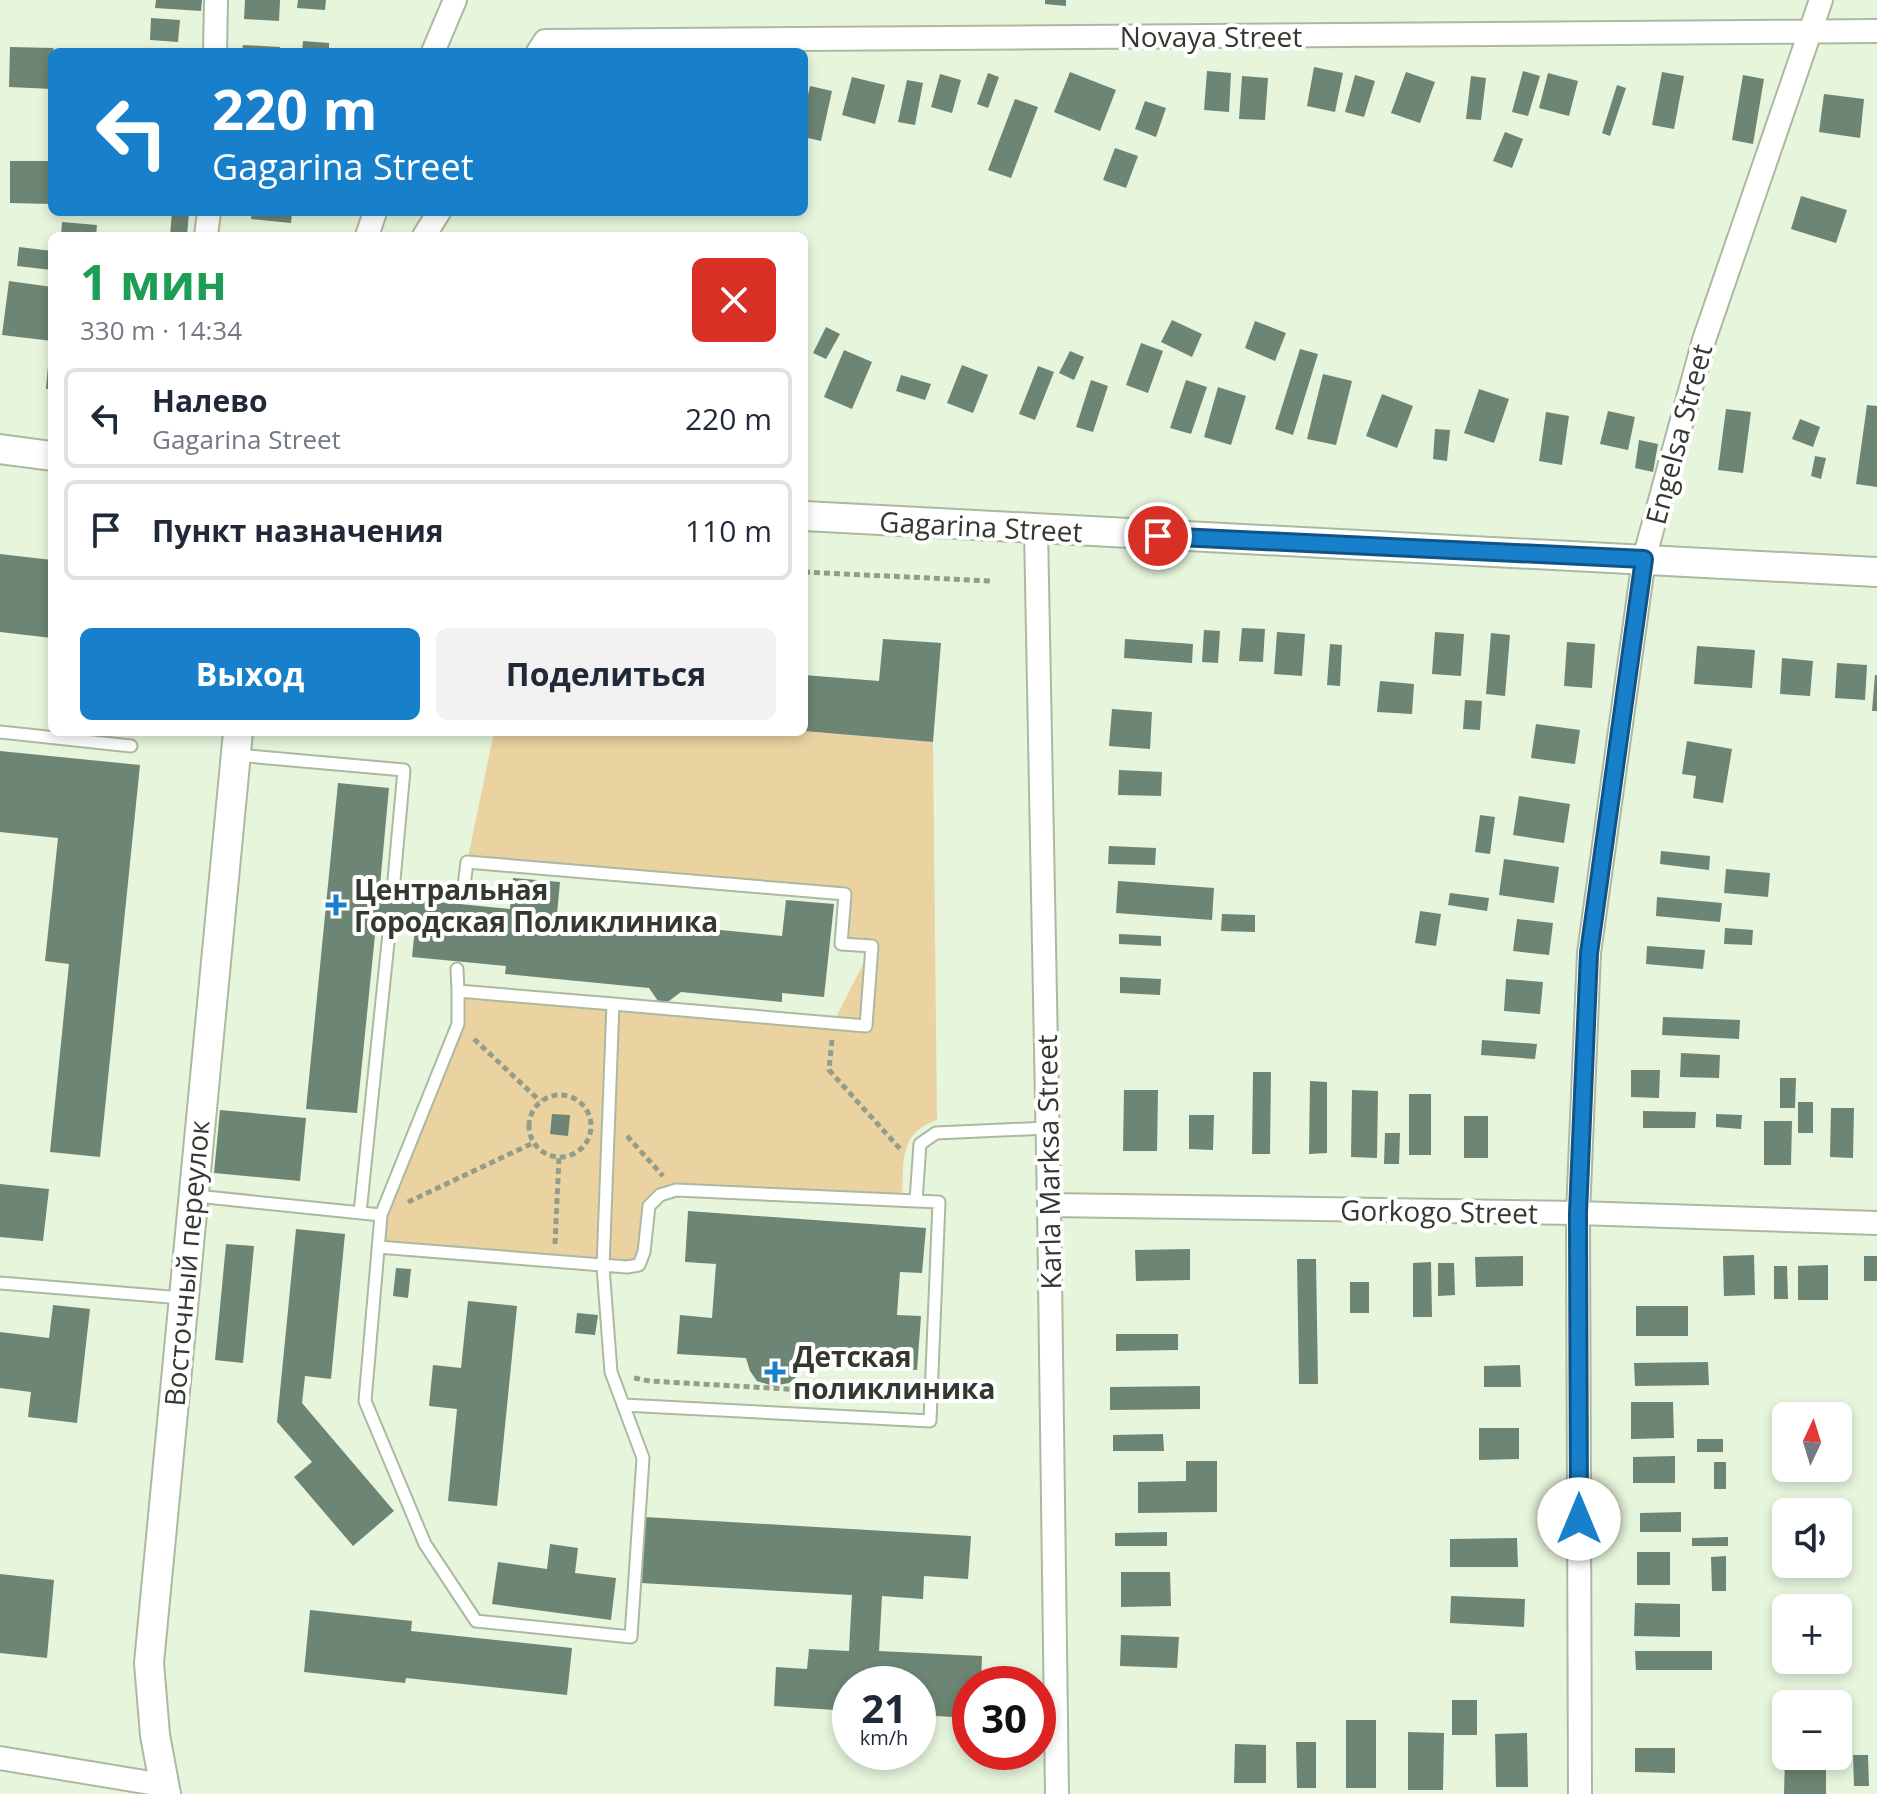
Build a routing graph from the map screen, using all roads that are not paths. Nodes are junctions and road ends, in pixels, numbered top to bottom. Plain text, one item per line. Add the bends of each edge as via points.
1 (216, 0) edge
2 (455, 0) edge
3 (1821, 0) edge
4 (1877, 31) edge
5 (1809, 32) junction
6 (542, 47) edge
7 (215, 48) edge
8 (435, 48) edge
9 (0, 449) edge
10 (48, 455) edge
11 (808, 516) edge
12 (1036, 530) junction
13 (1644, 559) junction
14 (1877, 572) edge
15 (0, 732) edge
16 (237, 744) edge
17 (131, 746) dead end
18 (394, 880) dead end
19 (463, 894) dead end
20 (389, 933) dead end
21 (457, 969) dead end
22 (458, 991) junction
23 (613, 1004) junction
24 (1047, 1128) junction
25 (192, 1195) junction
26 (916, 1201) junction
27 (1049, 1205) junction
28 (360, 1213) junction
29 (1578, 1213) junction
30 (381, 1215) junction
31 (1877, 1223) edge
32 (378, 1247) junction
33 (603, 1267) junction
34 (0, 1283) edge
35 (182, 1298) junction
36 (623, 1405) junction
37 (0, 1758) edge
38 (164, 1790) edge
39 (1057, 1794) edge
40 (1580, 1794) edge

1 - 7 street
2 - 8 street
3 - 5 street, Engelsa Street
4 - 5 street, Novaya Street
5 - 6 street, Novaya Street
5 - 13 street, Engelsa Street via 1704,340
9 - 10 street
11 - 12 street, Gagarina Street
12 - 13 street, Gagarina Street
12 - 24 street, Karla Marksa Street
13 - 14 street, Gagarina Street
13 - 29 street, Engelsa Street via 1589,953
15 - 17 lane
16 - 18 lane via 404,770
16 - 25 street, Восточный переулок
19 - 23 lane via 467,862 845,894 841,944 872,946 866,1026
20 - 28 lane
21 - 22 lane
22 - 23 lane
22 - 30 lane via 458,1024
23 - 33 lane
24 - 26 lane via 936,1133 920,1144
24 - 27 street, Karla Marksa Street
25 - 28 lane
25 - 35 street, Восточный переулок
26 - 33 lane via 676,1190 649,1206 639,1265
26 - 36 lane via 939,1202 930,1421
27 - 29 street, Gorkogo Street
27 - 39 street, Karla Marksa Street
28 - 30 lane
29 - 31 street, Gorkogo Street
29 - 40 street, Engelsa Street
30 - 32 lane
32 - 33 lane
32 - 36 lane via 365,1401 425,1544 476,1621 631,1637 643,1458
33 - 36 lane via 611,1372
34 - 35 lane
35 - 38 street, Восточный переулок via 149,1663
37 - 38 street

